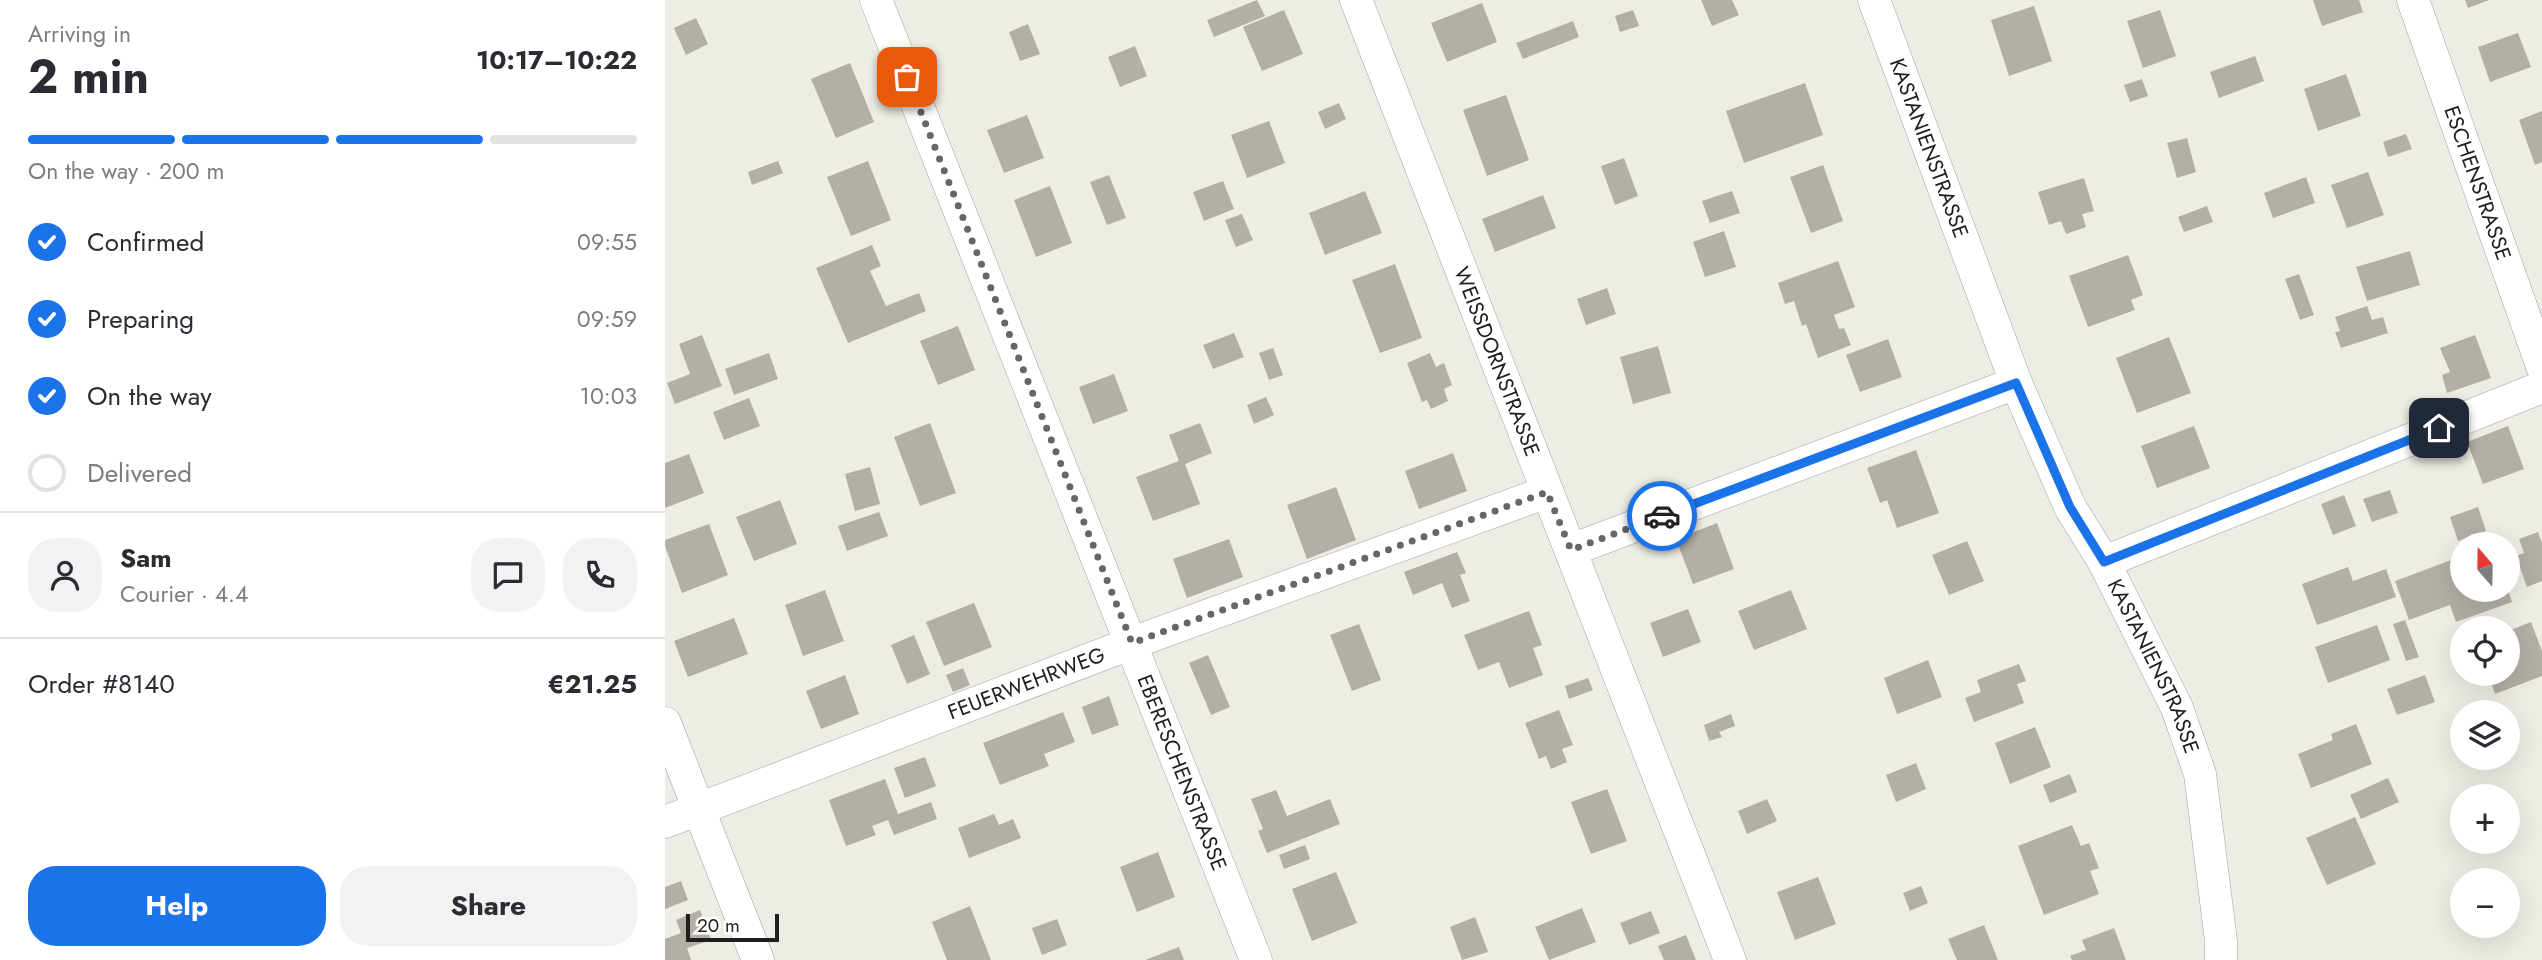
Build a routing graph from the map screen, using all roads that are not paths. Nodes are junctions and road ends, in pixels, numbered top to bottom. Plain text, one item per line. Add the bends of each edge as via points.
1 (876, 0) edge
2 (1356, 0) edge
3 (1874, 0) edge
4 (2413, 0) edge
5 (2542, 366) edge
6 (2016, 383) junction
7 (2542, 387) edge
8 (1547, 492) junction
9 (1571, 550) junction
10 (2104, 562) junction
11 (1132, 643) junction
12 (665, 723) edge
13 (698, 809) junction
14 (665, 822) edge
15 (758, 960) edge
16 (1256, 960) edge
17 (1730, 960) edge
18 (2221, 960) edge

1 - 11 street, EBERESCHENSTRASSE
2 - 8 street, WEISSDORNSTRASSE
3 - 6 street, KASTANIENSTRASSE
4 - 5 street, ESCHENSTRASSE
6 - 9 street
6 - 10 street, KASTANIENSTRASSE via 2070,507
7 - 10 street
8 - 9 street, WEISSDORNSTRASSE
8 - 11 street, FEUERWEHRWEG
9 - 17 street, WEISSDORNSTRASSE
10 - 18 street, KASTANIENSTRASSE via 2177,708 2200,774
11 - 13 street, FEUERWEHRWEG
11 - 16 street, EBERESCHENSTRASSE
12 - 13 street
13 - 14 street, FEUERWEHRWEG
13 - 15 street

